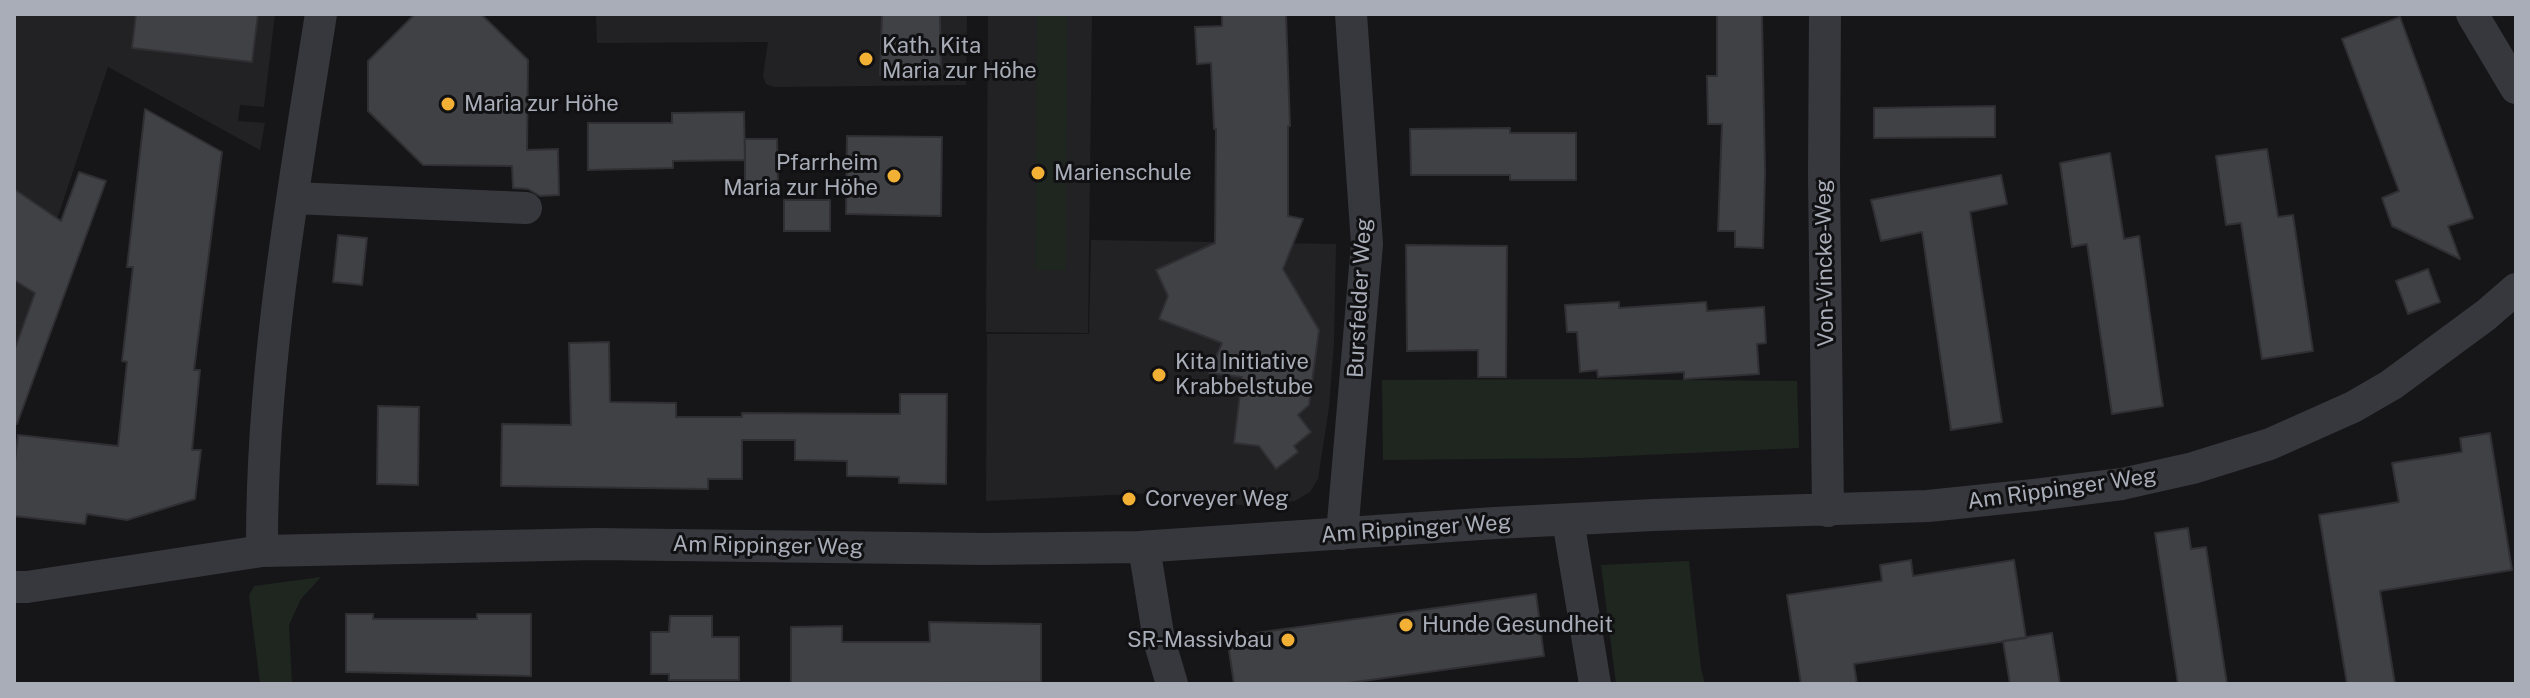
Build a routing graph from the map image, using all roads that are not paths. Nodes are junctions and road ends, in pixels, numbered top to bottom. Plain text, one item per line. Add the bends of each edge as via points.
1 (321, 14) edge
2 (1351, 14) edge
3 (1825, 14) edge
4 (2472, 14) edge
5 (2516, 88) edge
6 (293, 198) junction
7 (526, 208) dead end
8 (2516, 289) edge
9 (1828, 511) junction
10 (1568, 520) junction
11 (1342, 534) junction
12 (1144, 547) junction
13 (262, 551) junction
14 (18, 596) edge
15 (1172, 684) edge
16 (1595, 684) edge

1 - 6 street
2 - 11 street, Bursfelder Weg via 1367,244
3 - 9 street, Von-Vincke-Weg
4 - 5 street
6 - 7 street
6 - 13 street via 263,455
8 - 9 street, Am Rippinger Weg via 2391,385 2270,444 2122,484 1928,506
9 - 10 street, Am Rippinger Weg
10 - 11 street, Am Rippinger Weg
10 - 16 street
11 - 12 street, Am Rippinger Weg
12 - 13 street, Am Rippinger Weg via 597,544
12 - 15 street
13 - 14 street, Am Rippinger Weg

